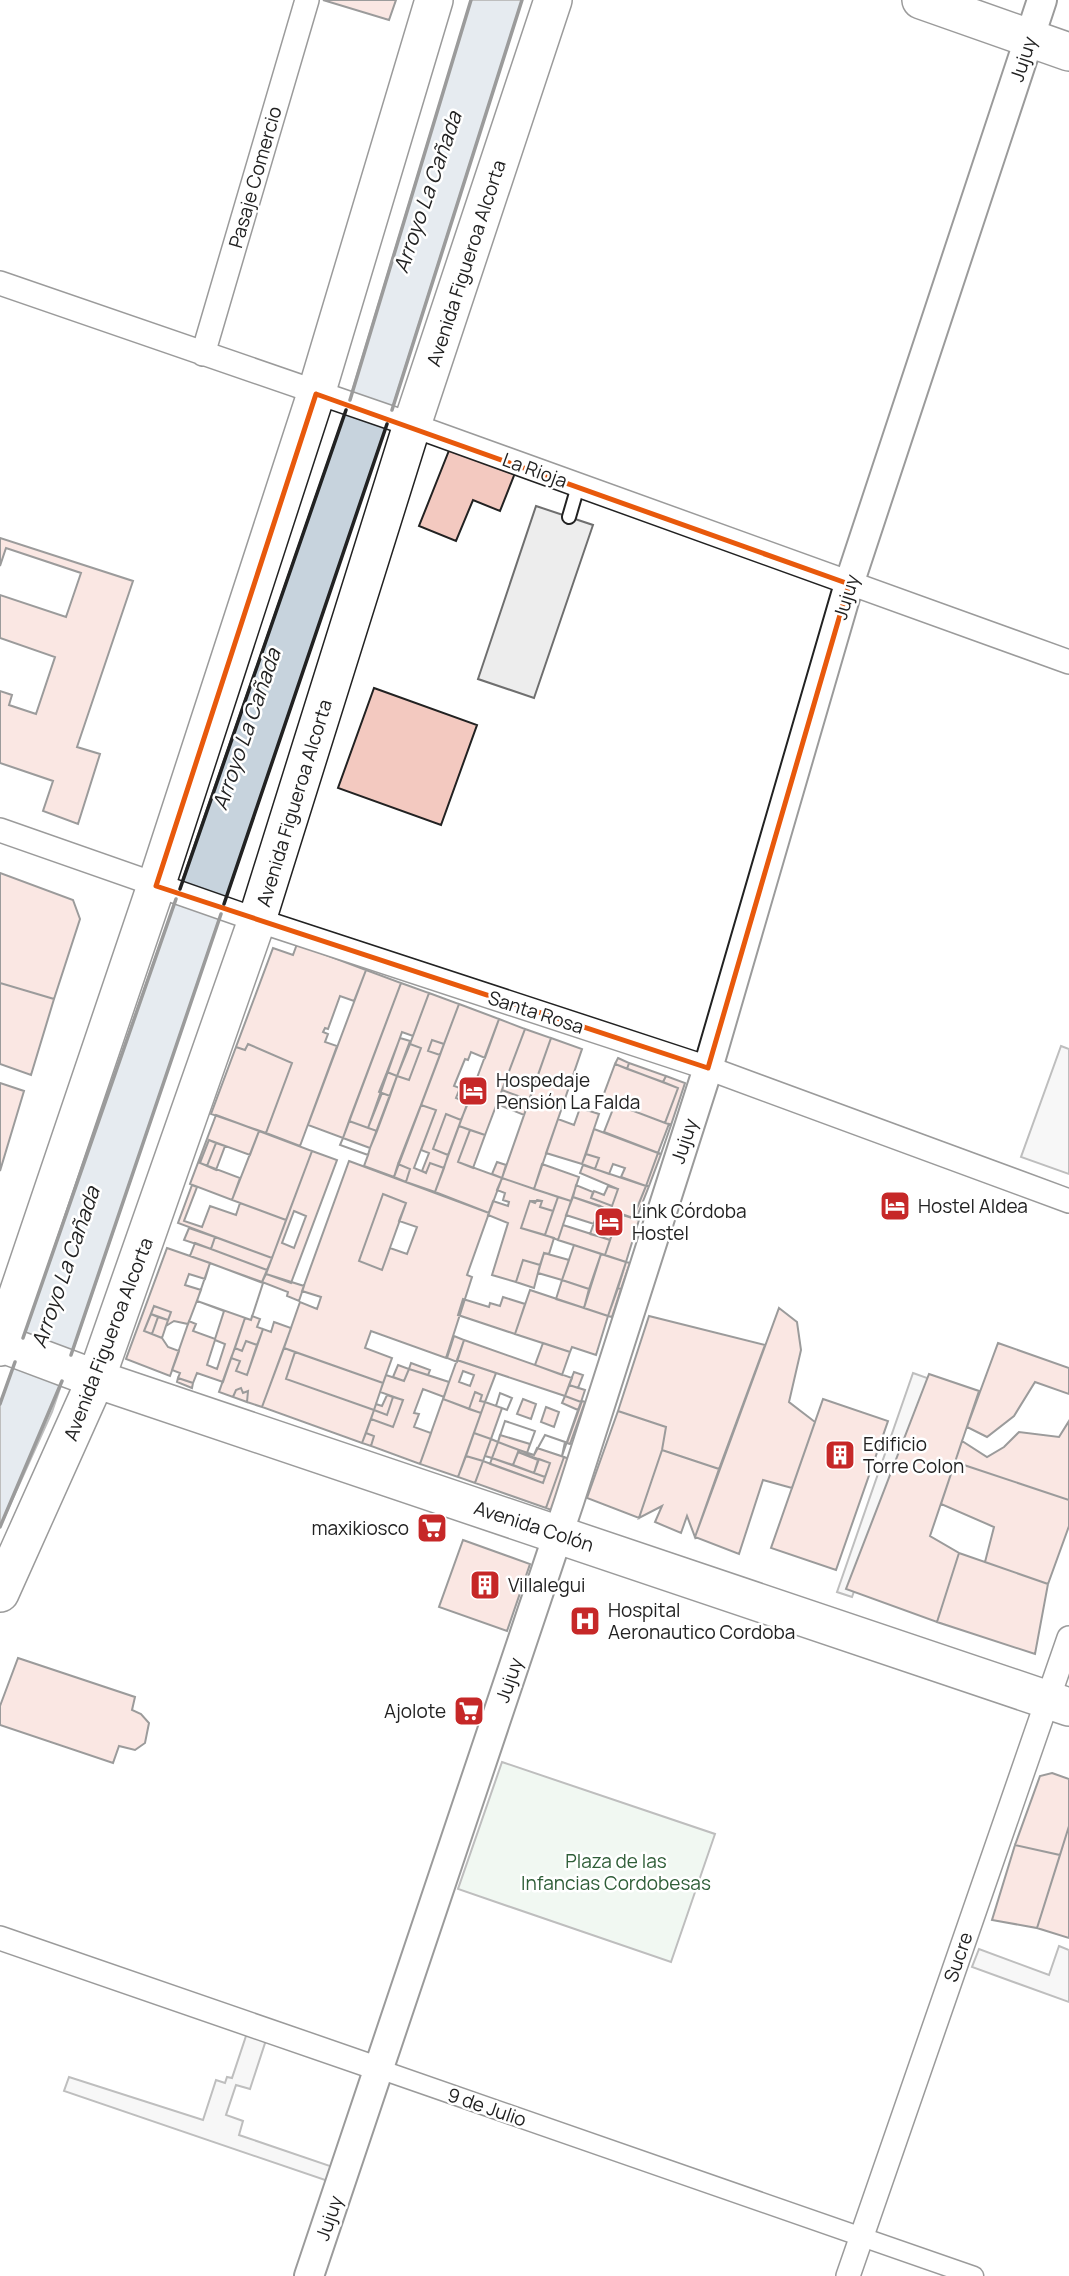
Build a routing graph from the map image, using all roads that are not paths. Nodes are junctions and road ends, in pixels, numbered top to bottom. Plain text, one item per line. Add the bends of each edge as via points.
1 (307, 0) edge
2 (434, 0) edge
3 (553, 0) edge
4 (921, 0) edge
5 (1042, 0) edge
6 (1030, 38) junction
7 (1069, 52) edge
8 (0, 283) edge
9 (203, 354) junction
10 (316, 394) junction
11 (412, 425) junction
12 (578, 486) junction
13 (569, 517) dead end
14 (849, 584) junction
15 (1069, 662) edge
16 (0, 830) edge
17 (156, 886) junction
18 (257, 920) junction
19 (708, 1068) junction
20 (1069, 1201) edge
21 (1, 1345) edge
22 (96, 1379) junction
23 (558, 1534) junction
24 (0, 1594) edge
25 (1069, 1637) edge
26 (1058, 1703) edge
27 (0, 1938) edge
28 (379, 2069) junction
29 (861, 2239) junction
30 (309, 2276) edge
31 (848, 2276) edge
32 (974, 2276) edge

1 - 9 street, Pasaje Comercio
2 - 10 main road
3 - 11 main road, Avenida Figueroa Alcorta
4 - 6 main road
5 - 6 street, Jujuy
6 - 7 main road
6 - 14 street, Jujuy
8 - 9 street, La Rioja
9 - 10 street, La Rioja
10 - 11 street, La Rioja
10 - 17 main road
11 - 12 street, La Rioja
11 - 18 main road, Avenida Figueroa Alcorta
12 - 13 lane
12 - 14 street, La Rioja
14 - 15 street, La Rioja
14 - 19 street, Jujuy
16 - 17 street, Santa Rosa
17 - 18 street, Santa Rosa
17 - 21 main road
18 - 19 street, Santa Rosa
18 - 22 main road, Avenida Figueroa Alcorta
19 - 20 street, Santa Rosa
19 - 23 street, Jujuy
21 - 22 main road, Avenida Colón
22 - 23 main road, Avenida Colón
22 - 24 main road, Avenida Figueroa Alcorta
23 - 26 main road, Avenida Colón
23 - 28 street, Jujuy
25 - 26 street, Sucre
26 - 29 street, Sucre
27 - 28 street, 9 de Julio
28 - 29 street, 9 de Julio
28 - 30 street, Jujuy
29 - 31 street, Sucre
29 - 32 street, 9 de Julio

